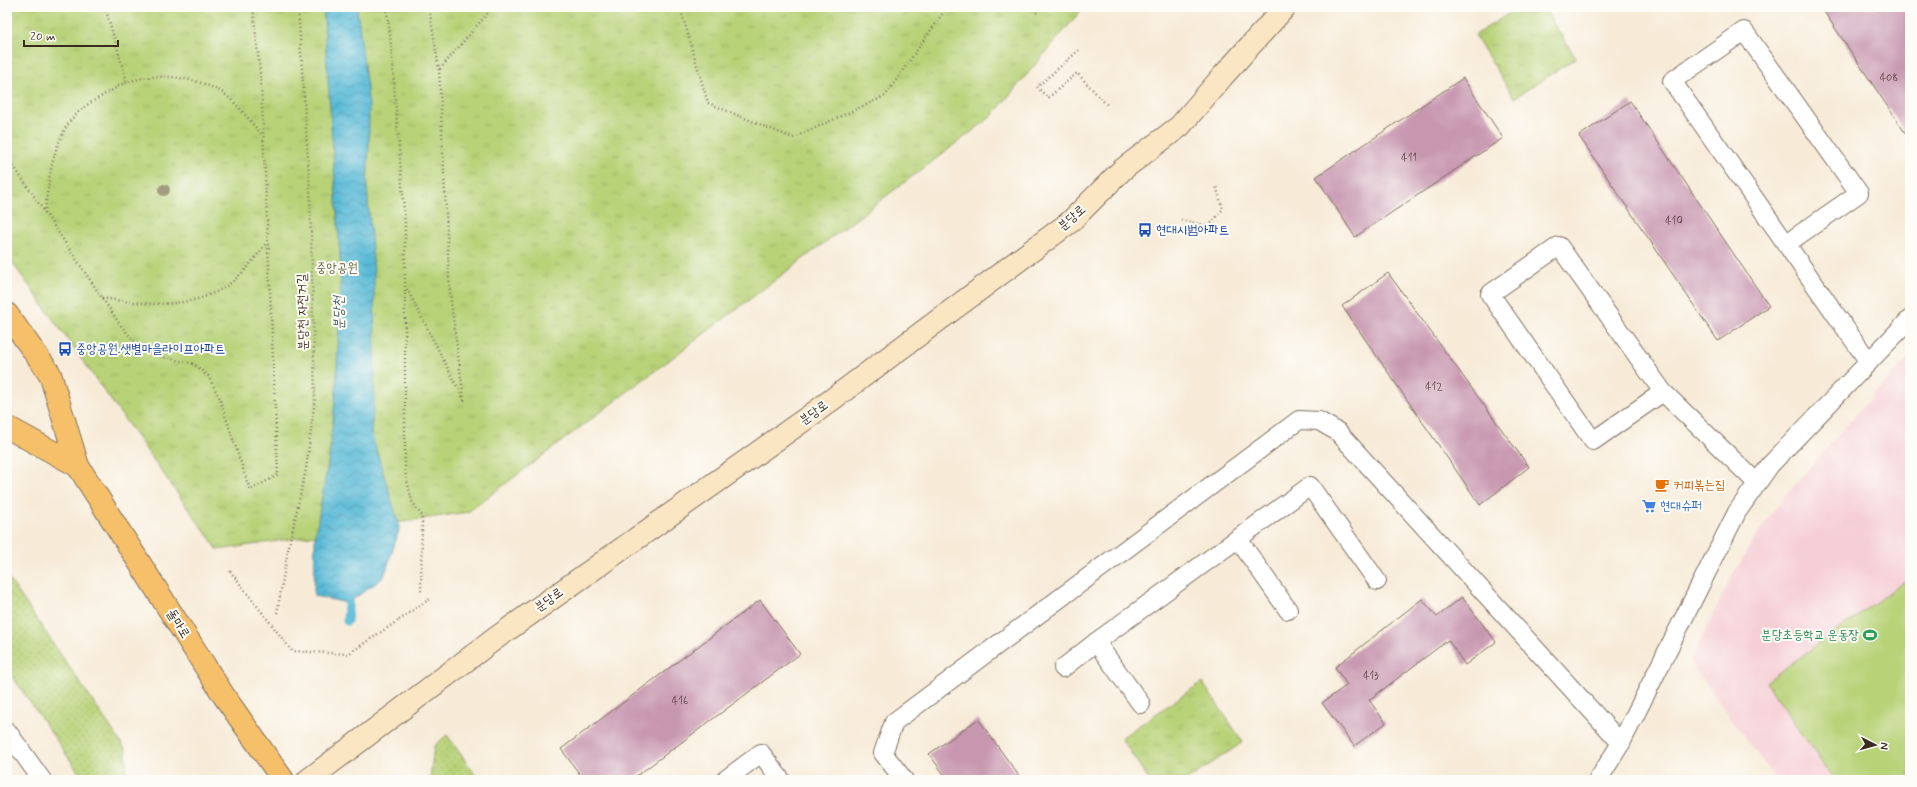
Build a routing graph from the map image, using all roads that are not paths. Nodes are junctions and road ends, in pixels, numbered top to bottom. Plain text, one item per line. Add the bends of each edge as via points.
1 (1286, 7) edge
2 (1786, 244) junction
3 (7, 314) edge
4 (1910, 319) edge
5 (1869, 362) junction
6 (1663, 392) junction
7 (7, 427) edge
8 (78, 466) junction
9 (1757, 483) junction
10 (1238, 539) junction
11 (1377, 581) dead end
12 (1288, 610) dead end
13 (1096, 642) junction
14 (1063, 668) dead end
15 (1141, 704) dead end
16 (7, 731) edge
17 (1621, 743) junction
18 (42, 780) edge
19 (283, 780) edge
20 (308, 780) edge
21 (725, 780) edge
22 (781, 780) edge
23 (904, 780) edge
24 (1598, 780) edge

1 - 20 main road, 분당로 via 1180,126 1122,170 1070,222 818,410 496,638
2 - 2 lane via 1672,80 1744,30 1859,193
2 - 5 lane
3 - 8 main road, 돌마로 via 50,374
4 - 5 lane
5 - 9 lane via 1770,465
6 - 6 lane via 1559,246 1490,294 1593,441
6 - 9 lane
7 - 8 main road, 돌마로
8 - 19 main road, 돌마로 via 224,696
9 - 17 lane via 1733,518
10 - 11 lane via 1310,486
10 - 12 lane
10 - 13 lane
13 - 14 lane
13 - 15 lane
16 - 18 lane
17 - 23 lane via 1338,432 1319,421 1299,420 894,722 883,753
17 - 24 lane
21 - 22 lane via 761,753

